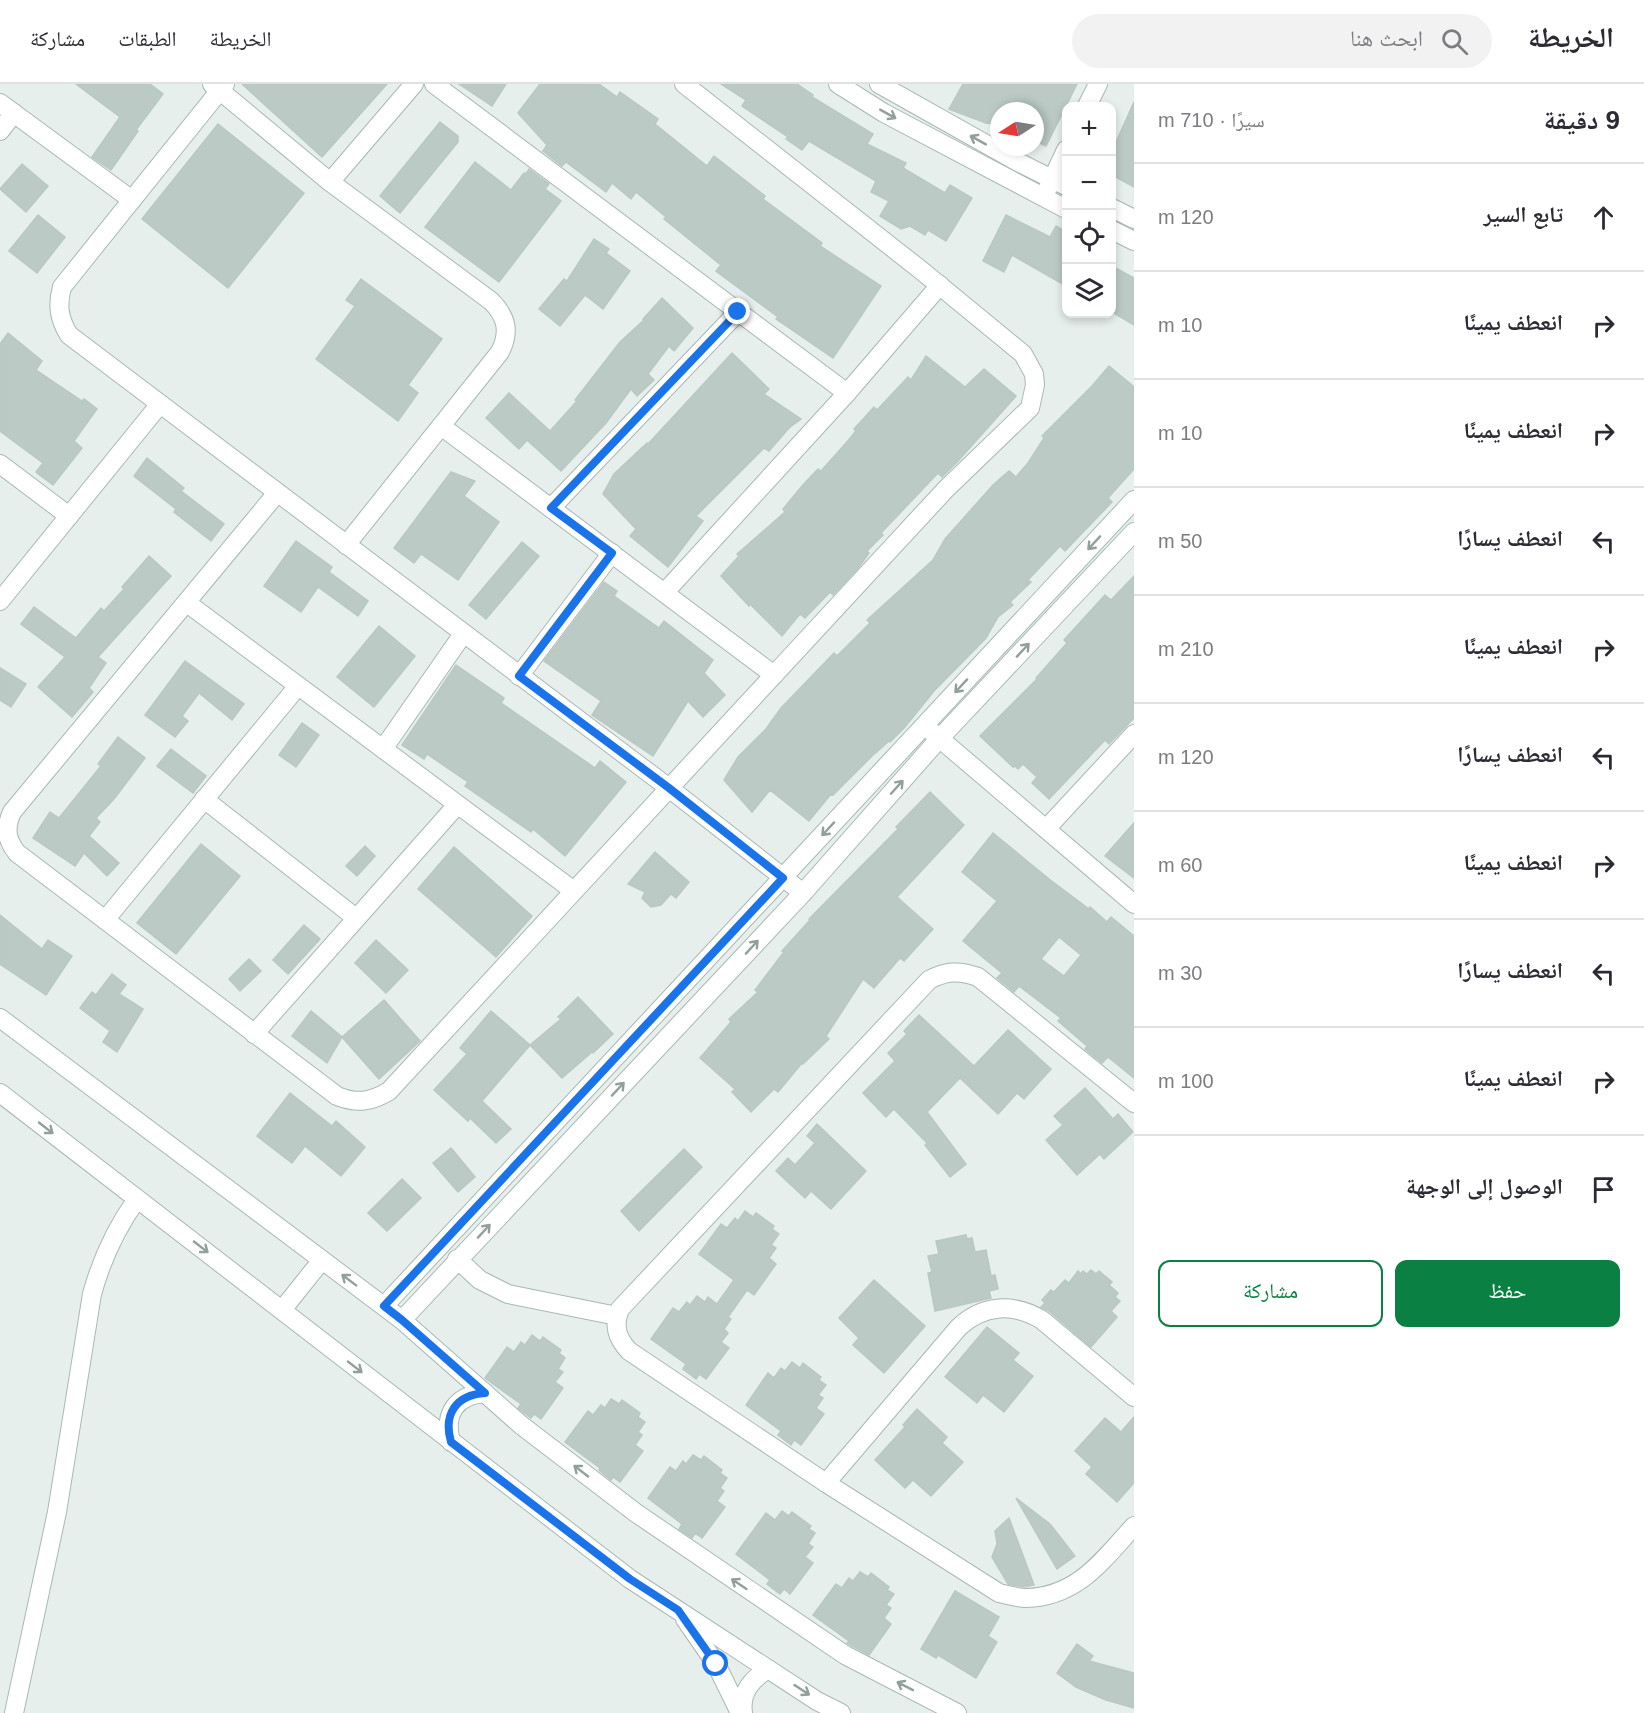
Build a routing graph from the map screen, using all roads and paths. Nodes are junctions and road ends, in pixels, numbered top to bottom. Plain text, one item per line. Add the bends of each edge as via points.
1 (414, 84) edge
2 (434, 84) edge
3 (684, 84) edge
4 (838, 84) edge
5 (879, 84) edge
6 (1098, 84) edge
7 (219, 86) edge
8 (1089, 102) edge
9 (7, 108) edge
10 (0, 131) edge
11 (1065, 156) edge
12 (330, 182) junction
13 (1059, 183) edge
14 (1044, 198) junction
15 (132, 200) junction
16 (1062, 207) edge
17 (1116, 210) edge
18 (1134, 219) edge
19 (1116, 232) edge
20 (1134, 241) edge
21 (939, 285) junction
22 (738, 312) junction
23 (848, 393) junction
24 (160, 404) junction
25 (441, 426) junction
26 (0, 464) edge
27 (277, 493) junction
28 (1134, 500) edge
29 (551, 508) junction
30 (69, 516) junction
31 (1134, 532) edge
32 (346, 545) junction
33 (612, 553) junction
34 (1053, 587) junction
35 (665, 592) junction
36 (0, 601) edge
37 (1070, 601) junction
38 (187, 603) junction
39 (463, 634) junction
40 (774, 675) junction
41 (519, 676) junction
42 (298, 686) junction
43 (924, 726) junction
44 (1134, 734) edge
45 (939, 739) junction
46 (383, 749) junction
47 (669, 788) junction
48 (204, 799) junction
49 (457, 805) junction
50 (1046, 829) junction
51 (783, 878) junction
52 (574, 891) junction
53 (803, 893) junction
54 (1134, 904) edge
55 (356, 918) junction
56 (105, 920) junction
57 (0, 1018) edge
58 (254, 1034) junction
59 (0, 1093) edge
60 (1134, 1103) edge
61 (137, 1198) junction
62 (457, 1259) junction
63 (322, 1260) junction
64 (384, 1306) junction
65 (282, 1310) junction
66 (617, 1316) junction
67 (402, 1320) junction
68 (485, 1393) junction
69 (1134, 1397) edge
70 (451, 1442) junction
71 (826, 1483) junction
72 (1134, 1526) edge
73 (678, 1610) junction
74 (768, 1669) junction
75 (14, 1713) edge
76 (741, 1713) edge
77 (841, 1713) edge
78 (957, 1713) edge

1 - 12 street
2 - 22 street
3 - 21 street
4 -> 14 street via 884,113
13 -> 5 street
6 - 8 street
7 - 12 street
7 - 15 street
9 - 10 street
9 - 15 street
11 - 13 street
12 - 25 street via 491,301 505,319 506,342
13 - 14 street
14 - 16 street
15 - 24 street via 62,287 59,312 69,335
17 - 18 street
19 - 20 street
21 - 23 street
21 - 40 street via 1023,354 1034,374 1030,408 946,489
22 - 23 street
22 - 29 street
23 - 35 street
24 - 27 street
24 - 30 street
25 - 29 street
25 - 32 street
26 - 30 street
27 - 32 street
27 - 38 street
28 -> 34 street
29 - 33 street
30 - 36 street
31 - 37 street
32 - 39 street
33 - 35 street
33 - 41 street
34 - 37 street
34 -> 43 street
35 - 40 street
45 -> 37 street
38 - 42 street
38 - 56 street via 7,822 10,844 17,853
39 - 41 street
39 - 46 street
40 - 47 street
41 - 47 street
42 - 46 street
42 - 48 street
43 - 45 street
43 -> 51 street
44 - 50 street
45 - 50 street
53 -> 45 street
46 - 49 street
47 - 51 street
47 - 52 street
48 - 55 street
48 - 56 street
49 - 52 street
49 - 55 street
50 - 54 street
51 - 53 street
51 - 64 street
52 - 58 street via 389,1091 377,1098 364,1102 337,1096
62 -> 53 street
55 - 58 street
56 - 58 street
57 - 63 street
59 -> 61 street
60 - 66 street via 978,977 959,972 940,974 929,980
61 -> 65 street
61 - 75 street via 105,1253 92,1294 57,1512
62 - 66 street via 480,1280 508,1294
62 - 67 street
64 -> 63 street
63 - 65 street
64 - 67 street
65 -> 70 street
66 - 71 street via 618,1337 629,1351
67 - 68 street
68 - 70 street via 462,1399 454,1408 449,1419
78 -> 68 street via 845,1656 721,1572 636,1513
69 - 71 street via 1032,1314 1009,1308 986,1310 959,1327
70 - 73 street via 630,1579
71 - 72 street via 999,1593 1024,1598 1052,1596 1077,1584
73 - 74 street
73 - 76 street via 716,1664
74 - 76 street via 755,1677 746,1690
74 -> 77 street

